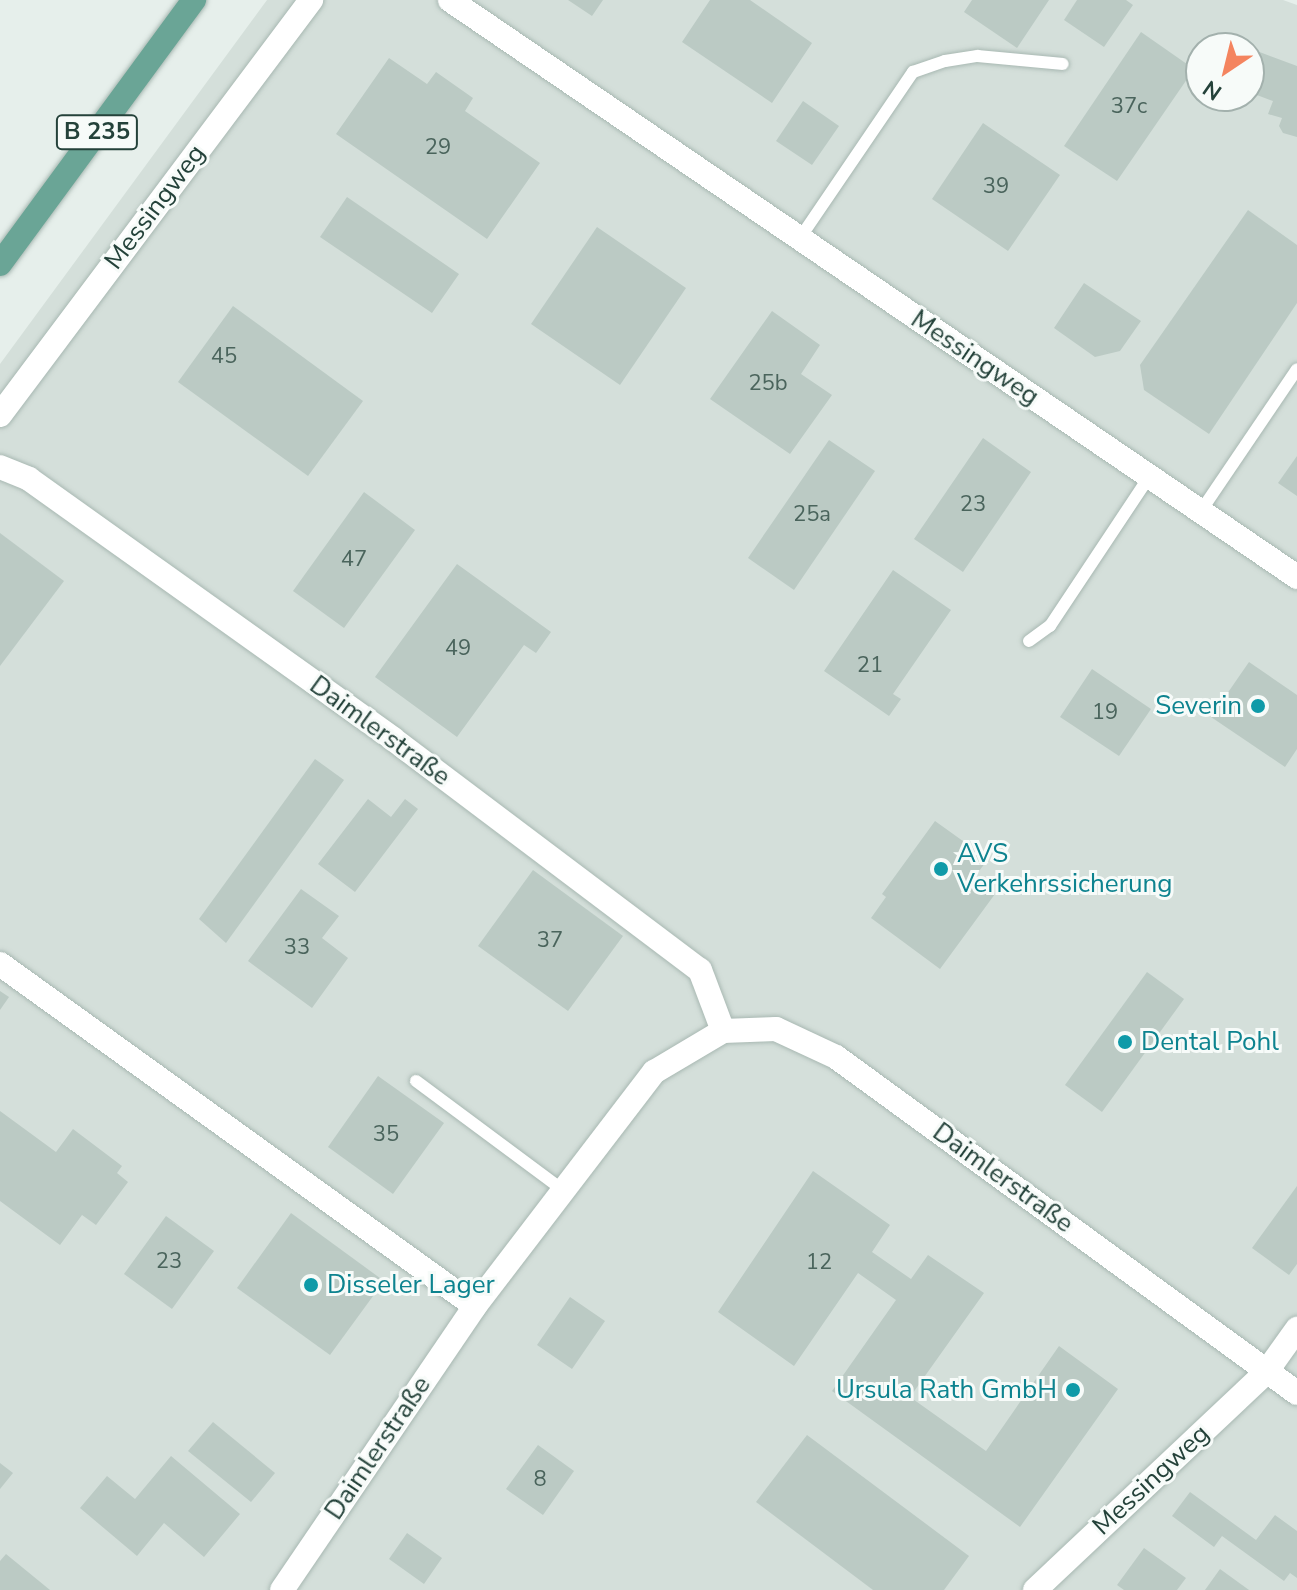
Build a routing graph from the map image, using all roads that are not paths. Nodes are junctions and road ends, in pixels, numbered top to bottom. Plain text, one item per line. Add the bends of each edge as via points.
1 (194, 0) edge
2 (311, 0) edge
3 (450, 0) edge
4 (1063, 64) dead end
5 (800, 238) junction
6 (0, 264) edge
7 (1297, 369) edge
8 (0, 415) edge
9 (0, 467) edge
10 (1149, 477) junction
11 (1201, 511) junction
12 (1297, 577) edge
13 (1029, 641) dead end
14 (0, 964) edge
15 (723, 1031) junction
16 (416, 1081) dead end
17 (564, 1191) junction
18 (475, 1306) junction
19 (1297, 1329) edge
20 (1267, 1371) junction
21 (1297, 1393) edge
22 (282, 1590) edge
23 (1035, 1590) edge

1 - 6 main road, B 235
2 - 8 street, Messingweg
3 - 5 street, Messingweg
4 - 5 lane via 978,56 913,72
5 - 10 street, Messingweg
7 - 11 lane
9 - 15 street, Daimlerstraße via 29,479 380,730 700,970
10 - 11 street, Messingweg
10 - 13 lane via 1050,626
11 - 12 street, Messingweg
14 - 18 street
15 - 17 street, Daimlerstraße via 654,1072
15 - 20 street, Daimlerstraße via 776,1029 836,1057
16 - 17 lane
17 - 18 street, Daimlerstraße
18 - 22 street, Daimlerstraße
19 - 20 street, Messingweg
20 - 21 street
20 - 23 street, Messingweg

